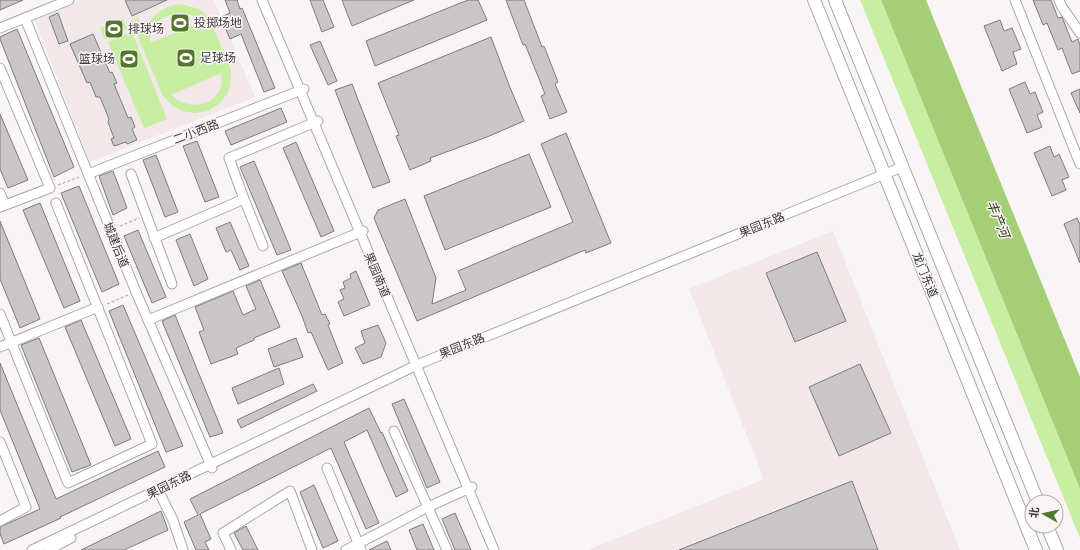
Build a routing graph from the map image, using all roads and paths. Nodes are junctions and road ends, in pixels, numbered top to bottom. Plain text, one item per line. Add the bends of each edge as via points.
1 (69, 0) edge
2 (262, 0) edge
3 (269, 0) edge
4 (814, 0) edge
5 (835, 0) edge
6 (1014, 0) edge
7 (1059, 0) edge
8 (25, 18) junction
9 (0, 28) edge
10 (1080, 33) edge
11 (0, 68) edge
12 (302, 90) junction
13 (316, 122) junction
14 (1080, 164) edge
15 (903, 170) junction
16 (88, 174) junction
17 (131, 174) dead end
18 (886, 177) junction
19 (50, 188) junction
20 (0, 193) edge
21 (244, 199) junction
22 (56, 204) dead end
23 (2, 206) edge
24 (146, 216) junction
25 (110, 230) junction
26 (361, 232) junction
27 (154, 238) junction
28 (263, 246) dead end
29 (172, 284) dead end
30 (136, 292) junction
31 (98, 307) junction
32 (0, 314) edge
33 (148, 320) junction
34 (11, 343) junction
35 (0, 347) edge
36 (418, 368) junction
37 (394, 431) dead end
38 (0, 442) edge
39 (212, 467) junction
40 (327, 468) dead end
41 (470, 488) junction
42 (160, 492) junction
43 (1035, 494) edge
44 (428, 507) junction
45 (0, 521) edge
46 (1050, 534) edge
47 (360, 547) edge
48 (32, 550) edge
49 (48, 550) edge
50 (184, 550) edge
51 (231, 550) edge
52 (312, 550) edge
53 (346, 550) edge
54 (447, 550) edge
55 (494, 550) edge
56 (499, 550) edge
57 (1036, 550) edge
58 (1057, 550) edge

1 - 8 street
2 - 12 street, 果园南道
3 - 12 street, 果园南道
4 - 18 main road, 龙门东道
5 - 15 main road, 龙门东道
6 - 14 street
7 - 10 street
8 - 9 street
8 - 16 street, 城建后道
11 - 19 street
12 - 13 street, 果园南道
12 - 16 street, 二小西路
13 - 21 street via 229,158
13 - 26 street, 果园南道
15 - 18 street, 果园东路
15 - 43 main road, 龙门东道
16 - 19 path
16 - 25 street, 城建后道
17 - 24 street
18 - 36 street, 果园东路
18 - 57 main road, 龙门东道
19 - 23 street
20 - 23 street
21 - 27 street
21 - 28 street
22 - 31 street
24 - 25 path
24 - 27 street
25 - 30 street, 城建后道
26 - 33 street
26 - 36 street, 果园南道
27 - 29 street
30 - 31 path
30 - 33 street, 城建后道
31 - 34 street
31 - 34 street via 152,444 68,483
32 - 34 street
33 - 39 street, 城建后道
34 - 35 street
36 - 39 street, 果园东路
36 - 41 street, 果园南道
37 - 44 street
38 - 45 street via 26,507
39 - 42 street, 果园东路
40 - 47 street
41 - 44 street
41 - 55 street, 果园南道
41 - 56 street, 果园南道
42 - 48 street, 果园东路
42 - 49 street, 果园东路
42 - 50 street
44 - 47 street
44 - 54 street
46 - 58 main road
47 - 53 street
51 - 52 street via 223,533 290,491

